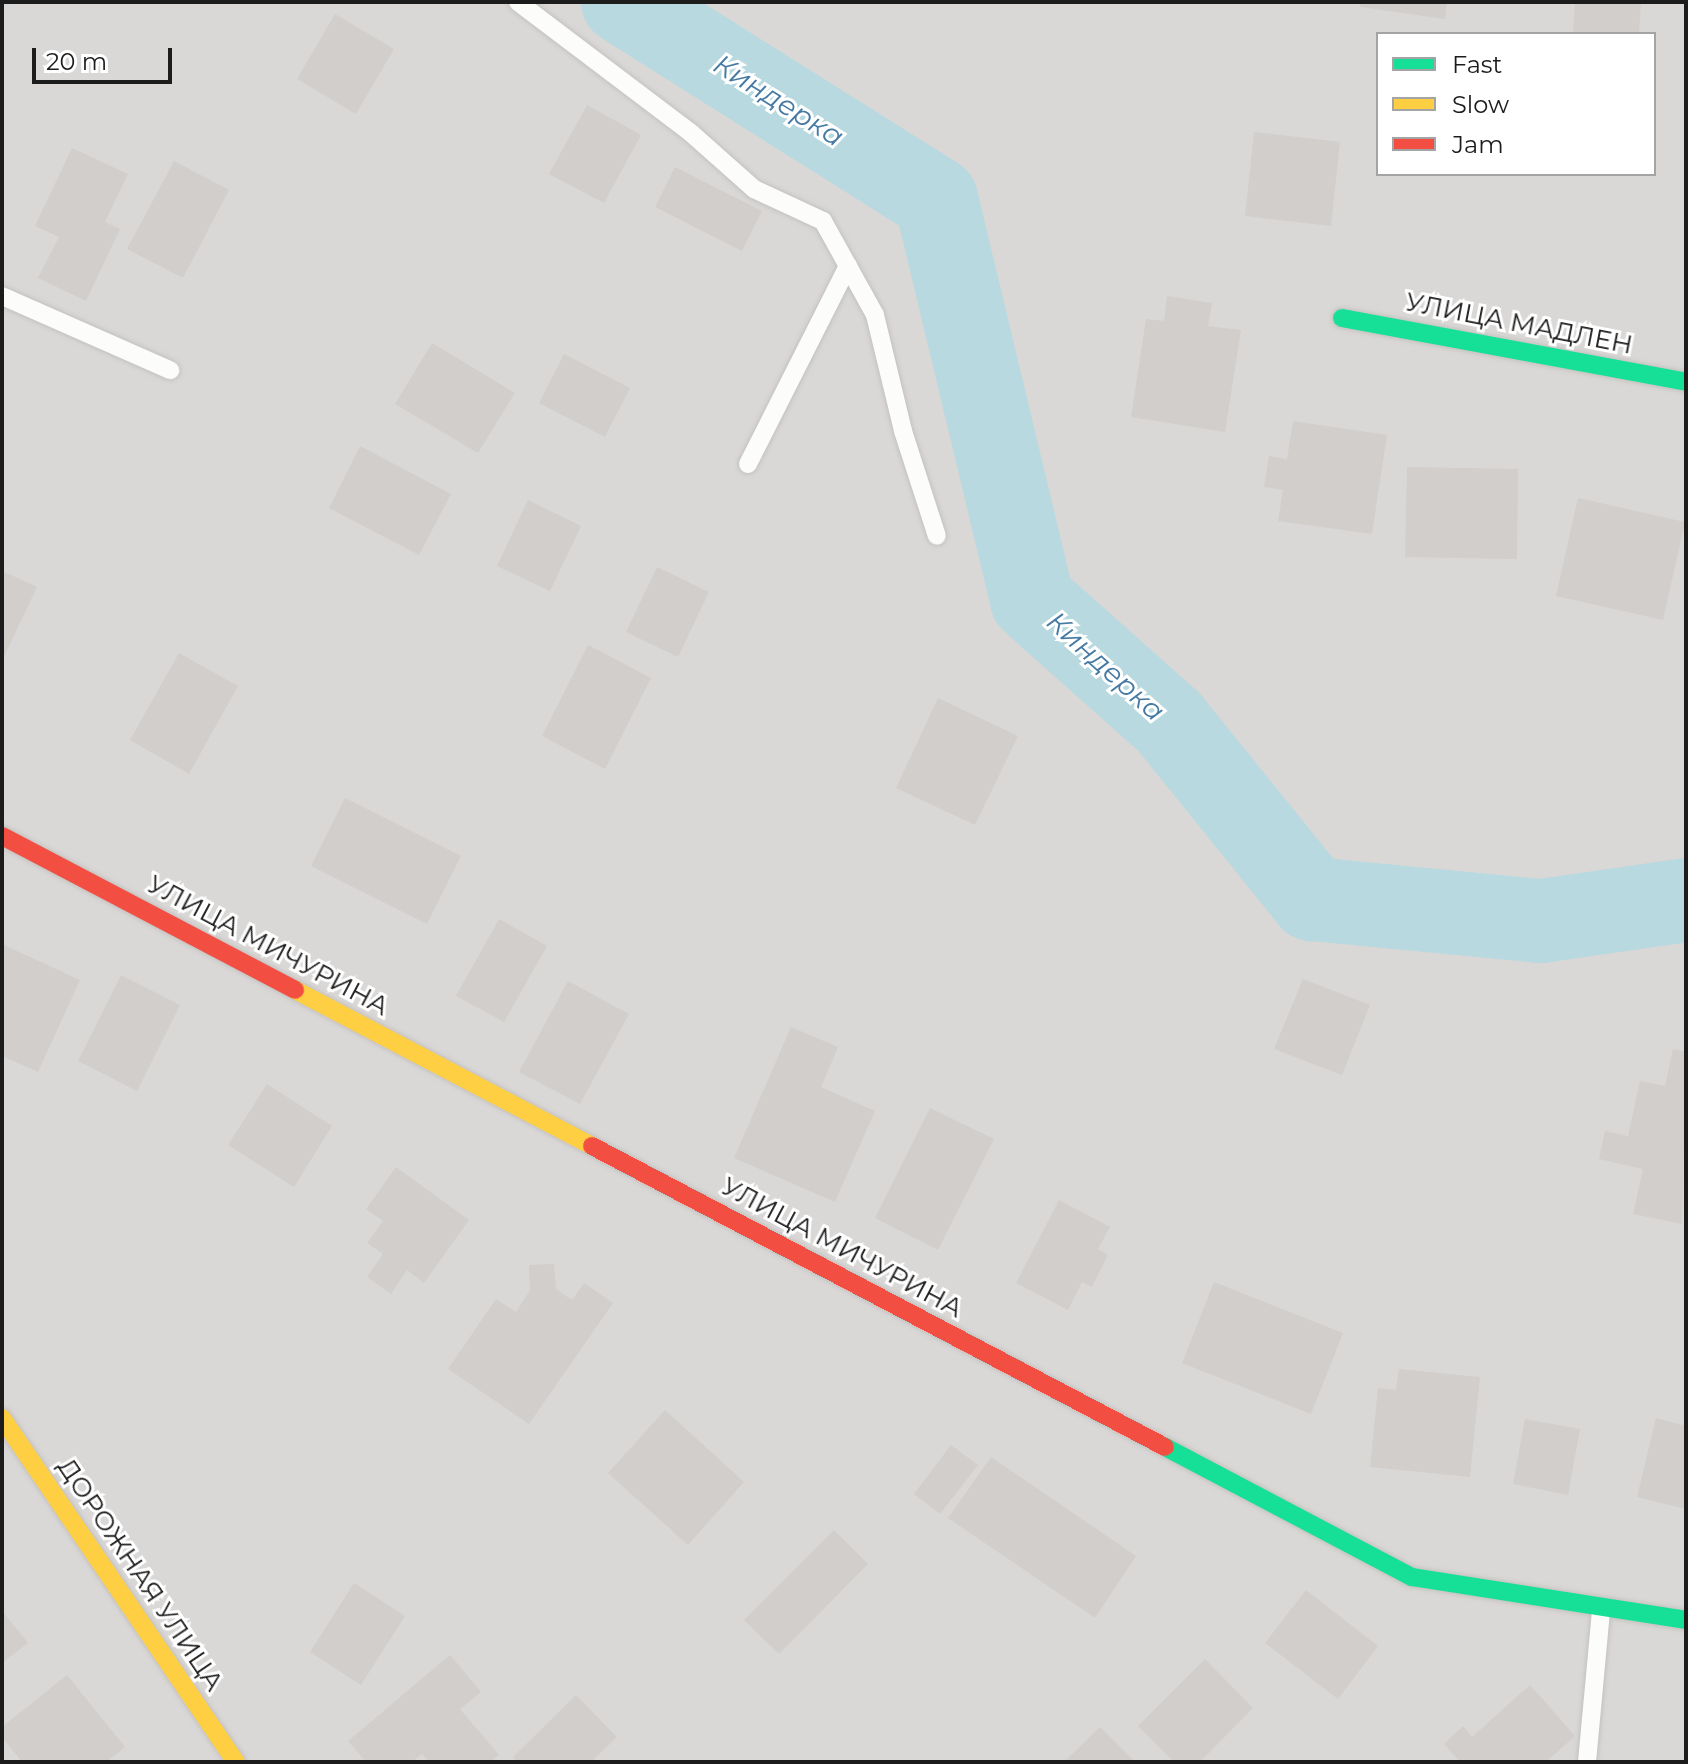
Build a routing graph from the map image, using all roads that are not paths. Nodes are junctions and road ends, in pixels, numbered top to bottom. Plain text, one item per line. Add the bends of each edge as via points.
1 (518, 2) edge
2 (848, 266) junction
3 (2, 296) edge
4 (1342, 318) dead end
5 (170, 370) dead end
6 (1686, 382) edge
7 (748, 464) dead end
8 (937, 536) dead end
9 (2, 836) edge
10 (2, 1418) edge
11 (1601, 1611) junction
12 (1686, 1620) edge
13 (236, 1762) edge
14 (1587, 1762) edge

1 - 2 lane via 680,123 754,189 823,221
2 - 7 lane
2 - 8 lane via 875,315 903,431
3 - 5 lane
4 - 6 street, УЛИЦА МАДЛЕН
9 - 11 street, УЛИЦА МИЧУРИНА via 1412,1577
10 - 13 street, ДОРОЖНАЯ УЛИЦА
11 - 12 street, УЛИЦА МИЧУРИНА
11 - 14 lane

